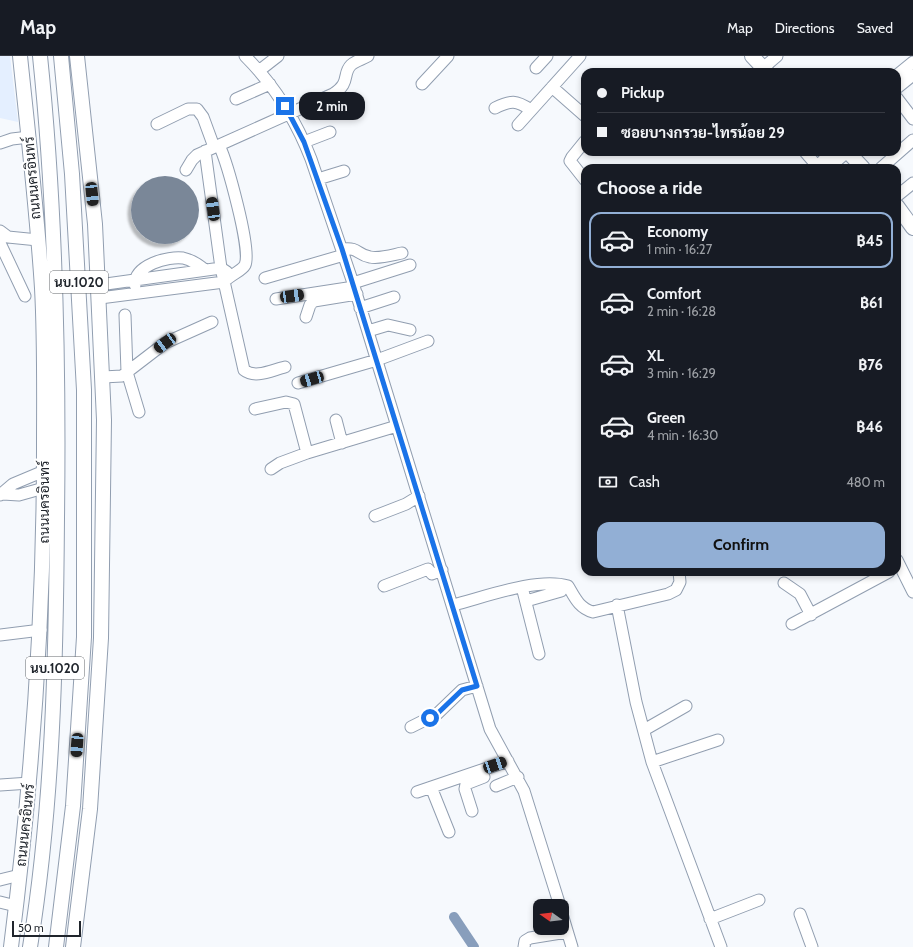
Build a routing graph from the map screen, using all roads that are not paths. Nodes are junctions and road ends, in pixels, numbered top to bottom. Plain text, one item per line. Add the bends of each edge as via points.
1 (20, 56) edge
2 (40, 56) edge
3 (61, 56) edge
4 (78, 56) edge
5 (245, 56) edge
6 (278, 56) edge
7 (368, 56) edge
8 (448, 56) edge
9 (547, 56) edge
10 (580, 56) edge
11 (752, 56) edge
12 (777, 56) edge
13 (913, 62) edge
14 (536, 68) dead end
15 (763, 68) edge
16 (767, 68) edge
17 (260, 70) junction
18 (901, 72) edge
19 (913, 75) edge
20 (270, 84) junction
21 (422, 84) dead end
22 (901, 85) edge
23 (552, 87) junction
24 (236, 99) dead end
25 (901, 103) edge
26 (495, 108) dead end
27 (531, 110) junction
28 (581, 112) edge
29 (290, 113) junction
30 (913, 119) edge
31 (157, 124) dead end
32 (518, 125) dead end
33 (330, 132) dead end
34 (29, 137) junction
35 (913, 140) edge
36 (304, 142) junction
37 (0, 143) edge
38 (581, 146) edge
39 (213, 148) junction
40 (901, 150) edge
41 (809, 156) edge
42 (840, 156) edge
43 (851, 156) edge
44 (895, 156) edge
45 (817, 164) edge
46 (828, 164) edge
47 (859, 164) edge
48 (886, 164) edge
49 (186, 170) dead end
50 (344, 171) dead end
51 (581, 175) edge
52 (318, 179) junction
53 (913, 184) edge
54 (901, 193) edge
55 (901, 212) edge
56 (913, 228) edge
57 (0, 231) edge
58 (38, 240) junction
59 (0, 243) edge
60 (343, 252) junction
61 (402, 253) dead end
62 (410, 265) dead end
63 (221, 268) junction
64 (205, 270) junction
65 (227, 278) junction
66 (265, 278) dead end
67 (135, 281) junction
68 (99, 286) junction
69 (355, 288) junction
70 (42, 290) junction
71 (136, 293) junction
72 (25, 296) dead end
73 (394, 297) dead end
74 (276, 299) dead end
75 (360, 308) junction
76 (125, 315) dead end
77 (306, 317) dead end
78 (212, 322) dead end
79 (410, 330) dead end
80 (368, 331) junction
81 (428, 341) dead end
82 (377, 360) junction
83 (285, 367) dead end
84 (127, 372) junction
85 (103, 377) junction
86 (298, 383) dead end
87 (58, 388) junction
88 (84, 390) junction
89 (255, 409) dead end
90 (139, 412) dead end
91 (336, 420) dead end
92 (396, 426) junction
93 (342, 443) junction
94 (307, 453) junction
95 (271, 469) dead end
96 (44, 471) junction
97 (44, 488) junction
98 (1, 495) edge
99 (419, 496) junction
100 (375, 516) dead end
101 (442, 570) junction
102 (901, 570) edge
103 (679, 576) edge
104 (882, 576) edge
105 (784, 583) dead end
106 (384, 586) dead end
107 (522, 587) junction
108 (561, 591) dead end
109 (913, 592) edge
110 (526, 601) junction
111 (453, 605) junction
112 (617, 605) junction
113 (811, 615) junction
114 (792, 624) dead end
115 (41, 630) junction
116 (0, 635) edge
117 (539, 654) dead end
118 (477, 686) junction
119 (686, 706) dead end
120 (411, 727) dead end
121 (644, 730) junction
122 (718, 740) dead end
123 (652, 762) junction
124 (510, 764) junction
125 (518, 777) junction
126 (30, 783) junction
127 (0, 785) edge
128 (496, 786) dead end
129 (431, 787) junction
130 (416, 792) dead end
131 (472, 811) dead end
132 (449, 832) dead end
133 (20, 875) junction
134 (0, 880) edge
135 (558, 899) edge
136 (759, 900) dead end
137 (0, 902) edge
138 (16, 906) junction
139 (800, 914) dead end
140 (710, 919) junction
141 (548, 935) edge
142 (568, 935) edge
143 (11, 947) edge
144 (30, 947) edge
145 (56, 947) edge
146 (73, 947) edge
147 (524, 947) edge
148 (572, 947) edge
149 (721, 947) edge
150 (812, 947) edge

1 - 34 main road, ถนนนครอินทร์ / นบ.1020
2 - 87 main road, ถนนนครอินทร์ / นบ.1020 via 51,179
3 - 88 main road, นบ.1020 via 72,174
4 - 68 main road, นบ.1020
5 - 17 street
6 - 17 street
7 - 29 street via 351,65 341,89
8 - 21 street
9 - 14 street
10 - 23 street
11 - 15 main road
12 - 16 street
13 - 18 street
17 - 20 street
19 - 22 street
20 - 24 street
20 - 29 street
23 - 27 street
23 - 28 street
25 - 30 street
26 - 27 street via 507,101
27 - 32 street
29 - 36 street
29 - 39 street
31 - 39 street via 188,109 197,109
33 - 36 street
34 - 37 street
34 - 58 main road, ถนนนครอินทร์ / นบ.1020
35 - 40 street
36 - 52 street
38 - 51 street via 570,162
39 - 49 street via 192,160
39 - 63 street
39 - 65 street via 226,161 246,254 244,267
41 - 45 street
42 - 46 street
43 - 47 main road
44 - 48 street
50 - 52 street
52 - 60 street
53 - 54 street
55 - 56 main road
57 - 58 street via 8,236
58 - 70 main road, ถนนนครอินทร์ / นบ.1020
59 - 72 street
60 - 61 street via 355,249 367,257 374,258
60 - 66 street
60 - 69 street
62 - 69 street
63 - 64 street
63 - 65 street
64 - 67 street
64 - 67 street via 192,260 171,258 144,269
65 - 71 street
65 - 83 street via 244,370 258,374
67 - 68 street
67 - 71 street
68 - 71 street
68 - 85 main road, นบ.1020
68 - 88 main road
69 - 74 street
69 - 75 street
69 - 77 street via 314,301
70 - 87 main road
70 - 96 main road, ถนนนครอินทร์ / นบ.1020
73 - 75 street
75 - 80 street
76 - 84 street
78 - 84 street via 165,343
79 - 80 street via 388,325
80 - 82 street
81 - 82 street
82 - 86 street
82 - 92 street
84 - 85 street via 122,376
84 - 90 street
85 - 146 main road, นบ.1020 via 101,638 90,809
87 - 144 main road, ถนนนครอินทร์ / นบ.1020 via 57,628 49,796
88 - 145 main road, นบ.1020 via 84,637 73,806
89 - 94 street via 286,402 294,404
91 - 93 street
92 - 93 street
92 - 99 street
93 - 94 street
94 - 95 street
96 - 97 main road, ถนนนครอินทร์ / นบ.1020
96 - 98 street via 13,484
97 - 98 street via 19,496
97 - 115 main road, ถนนนครอินทร์ / นบ.1020
99 - 100 street
99 - 101 street
101 - 106 street via 432,574 428,569
101 - 111 street
102 - 109 street
103 - 112 street via 676,590 668,594
104 - 113 street
105 - 113 street via 800,594
107 - 110 street
107 - 111 street
107 - 112 street via 557,583 568,586 579,605 593,612
108 - 110 street
110 - 117 street
111 - 118 street
112 - 121 street
113 - 114 street
115 - 116 street
115 - 126 main road, ถนนนครอินทร์ / นบ.1020
118 - 120 street via 462,690 437,714
118 - 124 street via 490,729
119 - 121 street
121 - 123 street
122 - 123 street
123 - 140 street
124 - 125 street
124 - 129 street
124 - 131 street via 466,784 465,789
125 - 128 street
125 - 135 street via 529,804
126 - 127 street
126 - 133 main road, ถนนนครอินทร์ / นบ.1020
129 - 130 street
129 - 132 street
133 - 134 street
133 - 138 main road, ถนนนครอินทร์ / นบ.1020
136 - 140 street
137 - 138 street
138 - 143 main road, ถนนนครอินทร์ / นบ.1020
139 - 150 street
140 - 149 street
141 - 147 street via 530,938 525,941
142 - 148 street

